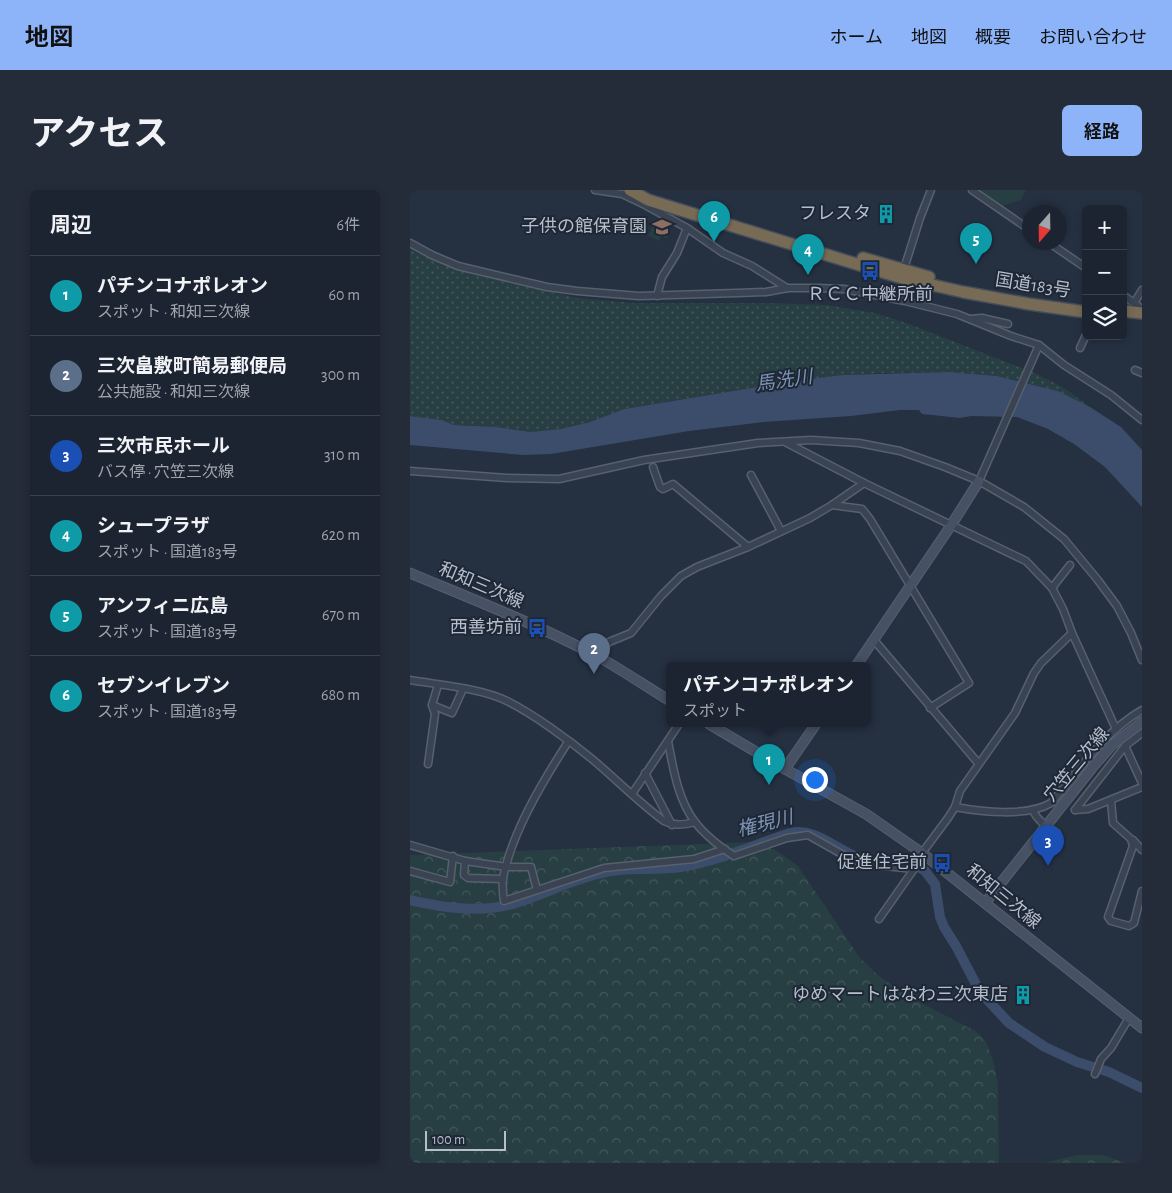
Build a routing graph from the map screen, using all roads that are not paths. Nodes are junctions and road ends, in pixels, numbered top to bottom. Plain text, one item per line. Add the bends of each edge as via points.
1 (595, 190) edge
2 (630, 190) edge
3 (931, 190) edge
4 (972, 190) edge
5 (647, 197) edge
6 (1022, 224) edge
7 (687, 228) junction
8 (410, 244) edge
9 (1060, 250) edge
10 (1082, 265) edge
11 (903, 274) junction
12 (788, 288) junction
13 (1142, 290) edge
14 (657, 296) junction
15 (1127, 298) edge
16 (1134, 302) junction
17 (1082, 304) edge
18 (1142, 309) edge
19 (1082, 311) edge
20 (1127, 312) edge
21 (1142, 314) edge
22 (1127, 317) edge
23 (969, 319) junction
24 (1142, 319) edge
25 (1008, 324) dead end
26 (1084, 340) edge
27 (1039, 345) junction
28 (1080, 348) dead end
29 (1142, 420) edge
30 (784, 441) junction
31 (653, 467) dead end
32 (410, 471) edge
33 (751, 475) dead end
34 (980, 478) junction
35 (864, 483) junction
36 (832, 505) junction
37 (952, 524) junction
38 (781, 531) junction
39 (748, 547) junction
40 (1070, 565) dead end
41 (410, 573) edge
42 (911, 586) junction
43 (1052, 588) junction
44 (1072, 633) junction
45 (874, 640) junction
46 (596, 656) junction
47 (1142, 660) edge
48 (859, 662) edge
49 (410, 680) edge
50 (438, 685) junction
51 (463, 689) junction
52 (666, 699) edge
53 (432, 705) junction
54 (930, 708) junction
55 (1142, 710) edge
56 (1142, 722) edge
57 (676, 727) edge
58 (714, 727) edge
59 (814, 727) edge
60 (1116, 729) junction
61 (1142, 733) edge
62 (668, 740) junction
63 (568, 742) junction
64 (1125, 746) junction
65 (978, 763) junction
66 (428, 764) dead end
67 (785, 770) junction
68 (646, 773) junction
69 (1142, 782) edge
70 (1142, 787) edge
71 (632, 794) junction
72 (1111, 801) junction
73 (955, 807) junction
74 (1033, 810) junction
75 (695, 822) junction
76 (672, 825) junction
77 (1047, 827) junction
78 (1057, 833) dead end
79 (1131, 839) junction
80 (410, 845) edge
81 (726, 850) junction
82 (1142, 850) edge
83 (453, 856) junction
84 (465, 861) junction
85 (917, 862) junction
86 (507, 867) junction
87 (410, 871) edge
88 (503, 879) junction
89 (537, 890) junction
90 (1142, 891) edge
91 (985, 903) junction
92 (879, 919) dead end
93 (1130, 1018) junction
94 (1142, 1028) edge
95 (1095, 1073) dead end

1 - 5 street
2 - 5 highway, 国道183号
3 - 11 street
4 - 6 street
5 - 7 street
5 - 11 highway, 国道183号
7 - 12 street via 723,253
7 - 14 street via 662,277
8 - 14 street via 458,266 547,287 614,295
9 - 10 street
11 - 17 highway, 国道183号
11 - 19 highway, 国道183号 via 963,292
12 - 14 street via 766,292
12 - 23 street via 844,289 905,301
13 - 16 street
15 - 16 street
16 - 18 street
20 - 21 highway
22 - 24 highway
23 - 25 street via 982,318
23 - 27 street
26 - 28 street
27 - 29 street via 1111,394
27 - 34 street
30 - 32 street via 644,460 559,478 523,479
30 - 34 street via 859,443 900,451
30 - 35 street
31 - 39 street via 660,487 663,489 673,484
33 - 38 street
34 - 37 main road
34 - 47 street via 1064,539 1116,606
35 - 36 street
35 - 37 street
36 - 38 street
36 - 42 street via 862,508
37 - 42 main road
37 - 43 street via 1026,561
38 - 39 street
39 - 46 street via 681,576 631,633 608,642
40 - 43 street
41 - 46 main road, 和知三次線
42 - 45 main road
42 - 54 street via 970,683
43 - 44 street
44 - 60 street
44 - 65 street via 1041,663 1015,712
45 - 48 main road
45 - 54 street
46 - 52 main road, 和知三次線
49 - 50 street
50 - 51 street
50 - 53 street
51 - 53 street via 452,713
51 - 63 street via 506,701
53 - 66 street via 435,714
54 - 65 street
55 - 60 street
56 - 77 main road, 穴笠三次線 via 1112,745
57 - 62 street
58 - 67 main road, 和知三次線
59 - 67 main road
60 - 74 street via 1100,743 1051,803
61 - 64 street
62 - 68 street
62 - 75 street via 683,800
63 - 71 street
63 - 86 street via 516,833
64 - 69 street
64 - 72 street via 1075,810
65 - 73 street via 960,791
67 - 85 main road, 和知三次線 via 866,814
68 - 71 street
68 - 76 street
70 - 72 street
71 - 76 street via 655,815
72 - 79 street via 1113,823
73 - 74 street via 991,813
73 - 85 street
74 - 77 street
75 - 76 street
75 - 81 street
77 - 78 street
77 - 91 main road, 穴笠三次線
79 - 82 street
79 - 90 street via 1132,854 1108,917 1111,921 1129,926 1134,923
80 - 83 street
81 - 85 street via 734,856 800,834 866,864
81 - 89 street via 694,859 604,868
83 - 84 street
83 - 87 street via 450,882
84 - 86 street
84 - 88 street via 464,875 468,878
85 - 91 main road, 和知三次線
85 - 92 street
86 - 88 street
86 - 89 street via 531,866
88 - 89 street via 504,901
91 - 93 main road, 和知三次線
93 - 94 main road, 和知三次線
93 - 95 street

